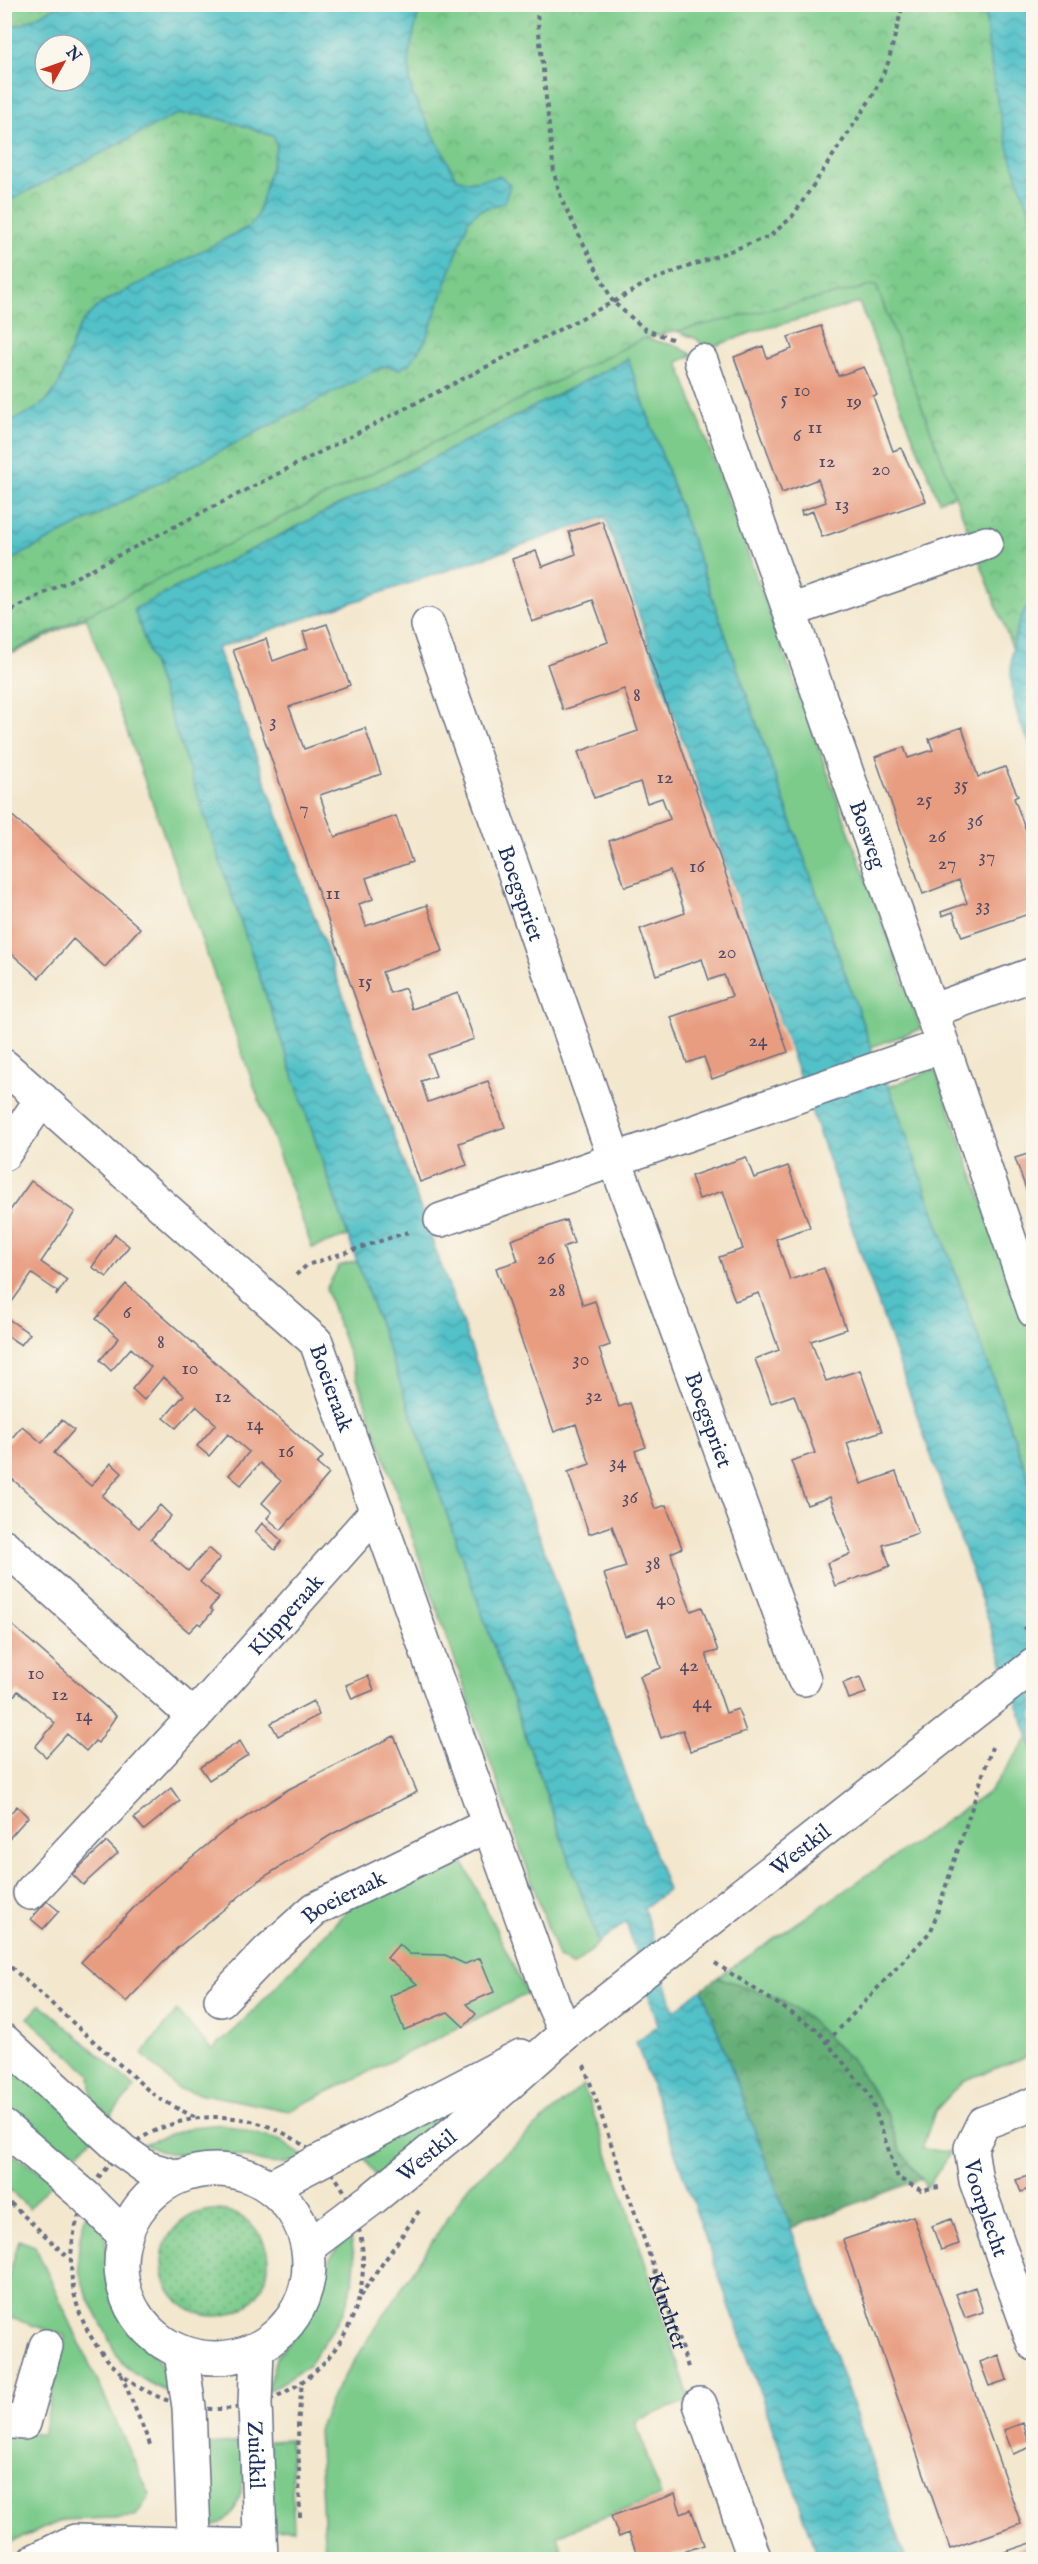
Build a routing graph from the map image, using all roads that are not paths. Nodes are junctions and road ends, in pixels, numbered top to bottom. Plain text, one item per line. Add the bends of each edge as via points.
1 (701, 361) road end
2 (986, 543) dead end
3 (790, 611) junction
4 (428, 626) dead end
5 (1034, 975) edge
6 (931, 1011) junction
7 (942, 1046) junction
8 (4, 1065) edge
9 (42, 1099) junction
10 (4, 1154) edge
11 (615, 1160) junction
12 (441, 1220) road end
13 (1034, 1311) edge
14 (377, 1511) junction
15 (4, 1546) edge
16 (1034, 1665) edge
17 (804, 1679) dead end
18 (194, 1717) junction
19 (488, 1825) junction
20 (30, 1893) dead end
21 (221, 2000) dead end
22 (4, 2041) edge
23 (574, 2047) junction
24 (1034, 2104) edge
25 (4, 2127) edge
26 (178, 2177) junction
27 (270, 2187) junction
28 (125, 2236) junction
29 (308, 2247) junction
30 (1034, 2344) edge
31 (46, 2346) dead end
32 (257, 2350) junction
33 (181, 2353) junction
34 (700, 2404) road end
35 (4, 2421) edge
36 (195, 2552) edge
37 (261, 2553) edge
38 (36, 2559) edge
39 (755, 2559) edge

1 - 3 street, Bosweg
2 - 3 street
3 - 6 street, Bosweg
4 - 11 street, Boegspriet
5 - 6 street
6 - 7 street, Bosweg
7 - 11 street
7 - 13 street, Bosweg
8 - 9 street, Boeieraak
9 - 10 street
9 - 14 street, Boeieraak via 316,1342
11 - 12 street
11 - 17 street, Boegspriet
14 - 18 street, Klipperaak
14 - 19 street, Boeieraak
15 - 18 street
16 - 23 street, Westkil
18 - 20 street, Klipperaak
19 - 21 street, Boeieraak via 315,1909
19 - 23 street, Boeieraak via 553,2004
22 - 26 street via 123,2151 147,2168
23 - 27 street, Westkil
23 - 29 street, Westkil via 459,2128
24 - 30 street, Voorplecht via 983,2123 971,2148 976,2181
25 - 28 street
26 - 27 street via 225,2170
26 - 28 street via 145,2201
27 - 29 street via 293,2210
28 - 33 street via 121,2271 130,2304 150,2332
29 - 32 street via 310,2272 301,2304 283,2331
31 - 35 street via 24,2423
32 - 33 street via 218,2359
32 - 37 street, Zuidkil via 255,2404
33 - 36 street via 189,2407
34 - 39 street
36 - 37 street
36 - 38 street via 75,2541

